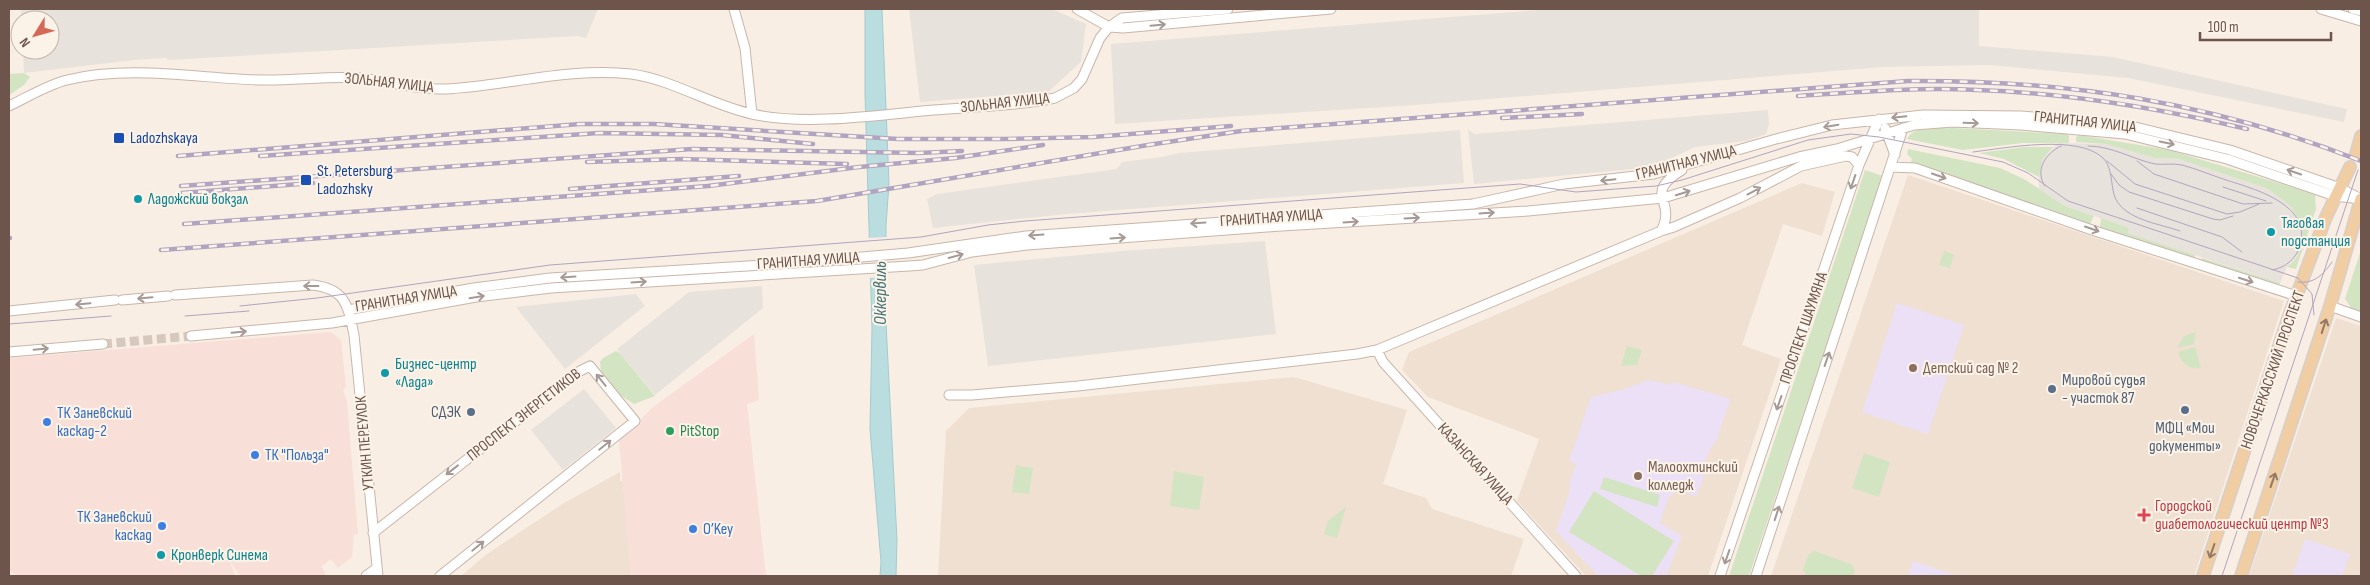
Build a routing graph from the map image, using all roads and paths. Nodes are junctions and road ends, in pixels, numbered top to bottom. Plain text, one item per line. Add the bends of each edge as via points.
1 (734, 9) edge
2 (1077, 9) edge
3 (1228, 9) edge
4 (1331, 9) edge
5 (2321, 9) edge
6 (2353, 9) edge
7 (2361, 11) edge
8 (2361, 21) edge
9 (1109, 27) junction
10 (9, 106) edge
11 (752, 114) junction
12 (1879, 119) junction
13 (1903, 128) junction
14 (1888, 133) junction
15 (2361, 136) edge
16 (1873, 138) junction
17 (2356, 152) dead end
18 (1895, 155) junction
19 (1800, 161) junction
20 (1690, 165) junction
21 (1859, 165) junction
22 (1891, 167) junction
23 (2350, 167) dead end
24 (2338, 192) junction
25 (1663, 198) junction
26 (2361, 199) edge
27 (1661, 231) junction
28 (2297, 296) junction
29 (2330, 306) junction
30 (9, 310) edge
31 (348, 310) junction
32 (2361, 317) edge
33 (351, 319) junction
34 (191, 336) tunnel mouth
35 (103, 344) tunnel mouth
36 (1377, 350) junction
37 (9, 352) edge
38 (948, 395) dead end
39 (373, 533) junction
40 (377, 572) edge
41 (366, 576) edge
42 (440, 576) edge
43 (1576, 576) edge
44 (1720, 576) edge
45 (1756, 576) edge
46 (2203, 576) edge
47 (2241, 576) edge

1 - 11 street via 745,48
2 - 9 street
3 - 9 street via 1122,18
9 -> 4 street
5 - 8 street
6 - 7 street
9 - 11 street, ЗОЛЬНАЯ УЛИЦА via 1100,38 1082,79 1074,88 1055,98 857,116 792,119
10 - 11 street, ЗОЛЬНАЯ УЛИЦА via 67,80 106,75 184,74 261,80 330,77 444,89 610,73 667,81
12 - 14 street
12 - 16 street, ПРОСПЕКТ ШАУМЯНА
12 -> 20 street, ГРАНИТНАЯ УЛИЦА via 1832,125
24 -> 12 street, ГРАНИТНАЯ УЛИЦА via 2230,150 2127,125 1953,114
13 - 14 street, ГРАНИТНАЯ УЛИЦА
13 - 18 street, ПРОСПЕКТ ШАУМЯНА
13 -> 24 street, ГРАНИТНАЯ УЛИЦА via 1953,122 2126,134 2227,159
14 - 16 street, ГРАНИТНАЯ УЛИЦА
14 - 18 street
15 - 17 main road
16 - 19 street, ГРАНИТНАЯ УЛИЦА
16 - 21 street, ПРОСПЕКТ ШАУМЯНА
18 - 22 street, ПРОСПЕКТ ШАУМЯНА
19 - 21 street, ГРАНИТНАЯ УЛИЦА via 1846,156 1852,157
25 -> 19 street, ГРАНИТНАЯ УЛИЦА
27 -> 19 street, ГРАНИТНАЯ УЛИЦА via 1740,198
20 - 25 street via 1667,179 1661,189
20 -> 31 street, ГРАНИТНАЯ УЛИЦА via 1640,176 1564,184 1473,204 1034,235 844,259 511,282
21 -> 44 street, ПРОСПЕКТ ШАУМЯНА
22 -> 28 street via 1915,168 2092,230
45 -> 22 street, ПРОСПЕКТ ШАУМЯНА
23 - 24 main road, НОВОЧЕРКАССКИЙ ПРОСПЕКТ
24 - 26 street, ГРАНИТНАЯ УЛИЦА
24 - 28 main road, НОВОЧЕРКАССКИЙ ПРОСПЕКТ
25 - 27 street via 1666,218
33 -> 25 street, ГРАНИТНАЯ УЛИЦА via 552,288 924,265 972,252 1027,246 1528,211
26 - 29 main road, НОВОЧЕРКАССКИЙ ПРОСПЕКТ
27 - 36 street, ГРАНИТНАЯ УЛИЦА
28 -> 46 main road, НОВОЧЕРКАССКИЙ ПРОСПЕКТ
29 - 32 street
47 -> 29 main road, НОВОЧЕРКАССКИЙ ПРОСПЕКТ
31 -> 30 street, ГРАНИТНАЯ УЛИЦА via 336,291 313,285
31 - 33 street, УТКИН ПЕРЕУЛОК
34 -> 33 street, ГРАНИТНАЯ УЛИЦА
33 - 39 street, УТКИН ПЕРЕУЛОК
37 -> 35 street
36 - 38 street, ГРАНИТНАЯ УЛИЦА via 1078,386
36 - 43 street, КАЗАНСКАЯ УЛИЦА via 1383,362
39 - 40 street, УТКИН ПЕРЕУЛОК
42 -> 39 street, ПРОСПЕКТ ЭНЕРГЕТИКОВ via 634,421 590,366 580,370
40 - 41 street

